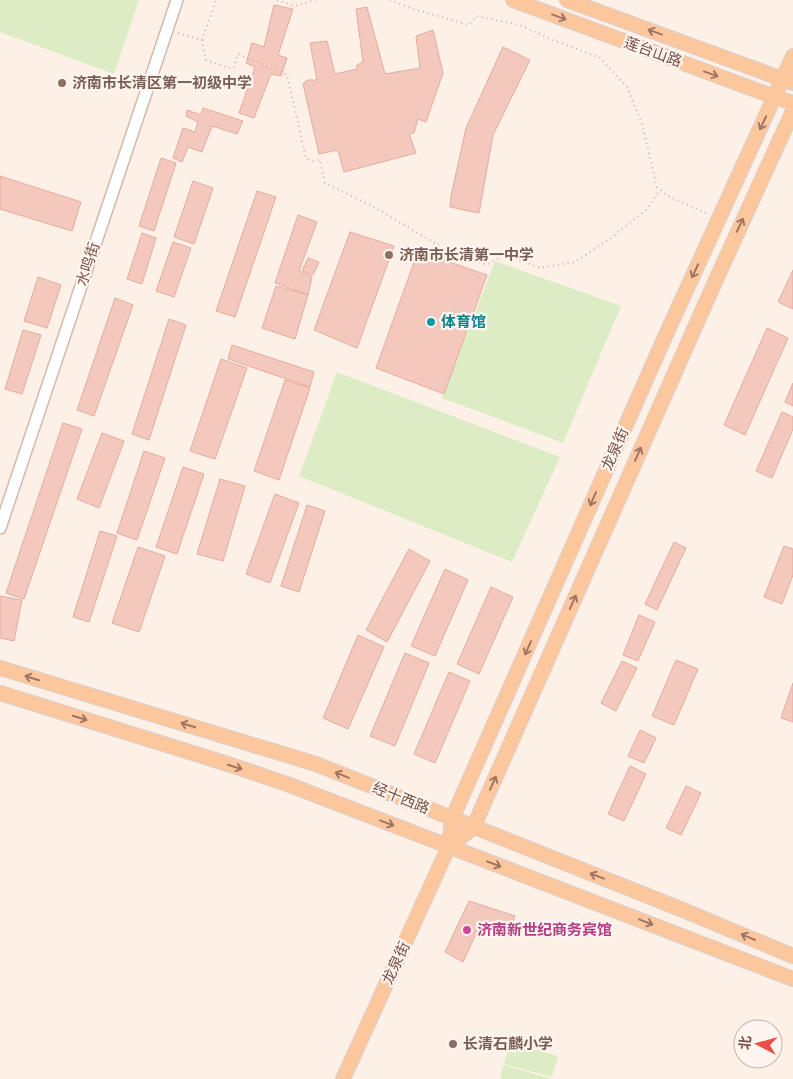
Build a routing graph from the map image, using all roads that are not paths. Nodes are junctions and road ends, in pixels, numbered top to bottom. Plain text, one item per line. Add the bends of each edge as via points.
1 (177, 0) edge
2 (513, 0) edge
3 (567, 0) edge
4 (793, 56) edge
5 (788, 81) edge
6 (775, 97) junction
7 (793, 103) edge
8 (793, 111) edge
9 (0, 528) edge
10 (0, 668) edge
11 (0, 693) edge
12 (452, 819) junction
13 (473, 828) junction
14 (449, 846) junction
15 (793, 956) edge
16 (793, 979) edge
17 (343, 1079) edge

1 - 9 street, 水鸣街
2 -> 6 main road, 莲台山路
5 -> 3 main road, 莲台山路
4 - 5 main road, 龙泉街
5 - 6 main road, 龙泉街
6 - 7 main road, 莲台山路
6 -> 12 main road, 龙泉街
13 -> 8 main road, 龙泉街
12 -> 10 main road, 经十西路 via 316,764
11 -> 14 main road, 经十西路 via 287,784
12 - 13 main road, 经十西路
12 - 14 main road, 龙泉街
13 - 14 main road, 龙泉街
15 -> 13 main road, 经十西路
14 -> 16 main road, 经十西路
14 - 17 main road, 龙泉街

